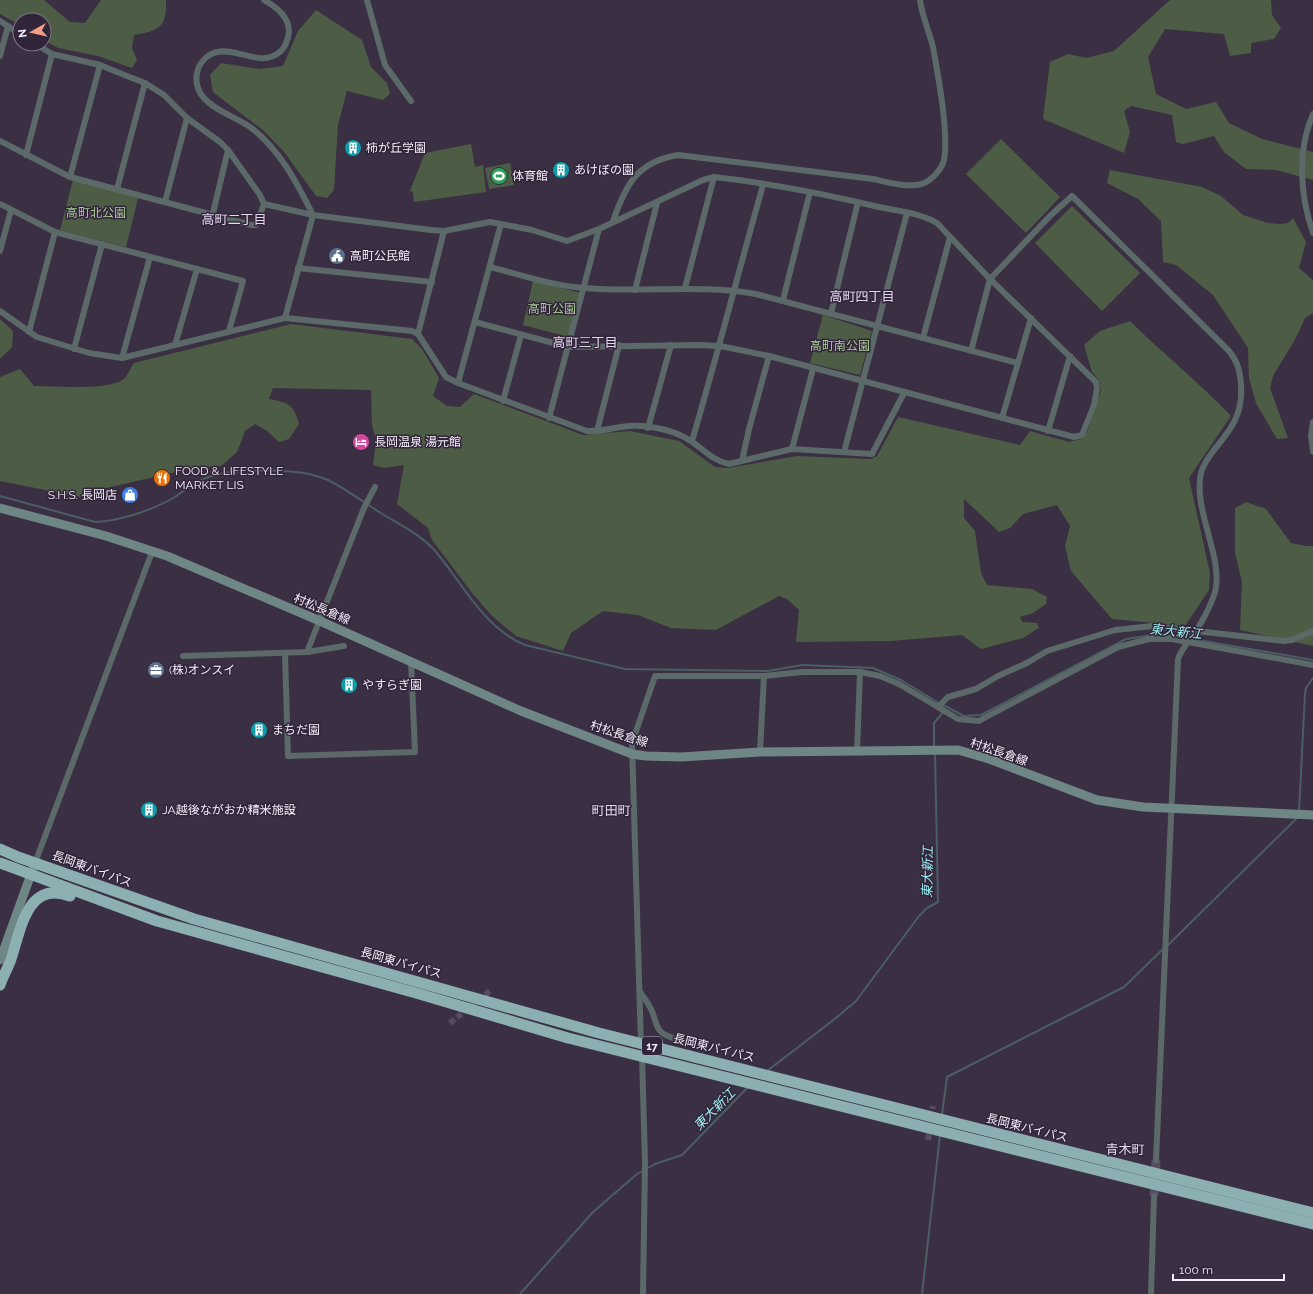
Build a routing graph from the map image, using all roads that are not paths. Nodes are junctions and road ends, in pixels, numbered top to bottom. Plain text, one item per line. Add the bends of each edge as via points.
1 (264, 0) edge
2 (367, 0) edge
3 (920, 0) edge
4 (0, 21) edge
5 (8, 26) junction
6 (12, 29) edge
7 (49, 52) edge
8 (52, 54) junction
9 (0, 56) edge
10 (100, 65) junction
11 (145, 83) junction
12 (411, 101) dead end
13 (1313, 114) edge
14 (187, 118) junction
15 (0, 141) edge
16 (228, 150) junction
17 (26, 154) junction
18 (70, 176) junction
19 (714, 177) junction
20 (763, 185) junction
21 (117, 189) junction
22 (810, 192) junction
23 (165, 202) junction
24 (657, 202) junction
25 (858, 202) junction
26 (0, 204) edge
27 (264, 204) junction
28 (11, 210) junction
29 (213, 213) junction
30 (907, 213) junction
31 (313, 215) junction
32 (613, 221) junction
33 (501, 224) junction
34 (599, 229) junction
35 (444, 231) junction
36 (55, 232) junction
37 (1313, 233) edge
38 (950, 237) junction
39 (102, 244) junction
40 (0, 251) edge
41 (150, 257) junction
42 (490, 266) junction
43 (298, 268) junction
44 (197, 269) junction
45 (990, 279) junction
46 (432, 282) junction
47 (583, 288) junction
48 (686, 288) junction
49 (636, 290) junction
50 (733, 290) junction
51 (783, 300) junction
52 (0, 310) edge
53 (831, 312) junction
54 (285, 318) junction
55 (1031, 318) junction
56 (475, 322) junction
57 (877, 326) junction
58 (229, 331) junction
59 (29, 332) junction
60 (418, 334) junction
61 (521, 334) junction
62 (923, 338) junction
63 (175, 345) junction
64 (619, 345) junction
65 (671, 345) junction
66 (720, 346) junction
67 (568, 347) junction
68 (74, 349) junction
69 (971, 351) junction
70 (769, 356) junction
71 (1070, 356) junction
72 (122, 358) junction
73 (1018, 363) junction
74 (813, 369) junction
75 (862, 382) junction
76 (458, 383) junction
77 (904, 393) junction
78 (503, 400) junction
79 (549, 418) junction
80 (1002, 418) junction
81 (1313, 422) edge
82 (648, 428) junction
83 (597, 431) junction
84 (1048, 431) junction
85 (692, 441) junction
86 (792, 449) junction
87 (844, 452) junction
88 (1313, 452) edge
89 (742, 461) junction
90 (375, 486) dead end
91 (0, 508) edge
92 (152, 552) junction
93 (320, 621) junction
94 (1196, 631) junction
95 (1313, 631) edge
96 (1186, 643) junction
97 (344, 646) dead end
98 (307, 652) junction
99 (285, 653) junction
100 (183, 656) dead end
101 (411, 661) junction
102 (1313, 665) edge
103 (860, 672) junction
104 (764, 676) junction
105 (938, 707) junction
106 (857, 751) junction
107 (760, 752) junction
108 (632, 754) junction
109 (1171, 808) junction
110 (1313, 815) edge
111 (0, 850) edge
112 (0, 863) edge
113 (35, 863) junction
114 (31, 874) junction
115 (157, 921) junction
116 (0, 960) edge
117 (0, 985) edge
118 (640, 992) junction
119 (673, 1038) dead end
120 (641, 1044) junction
121 (642, 1056) junction
122 (1156, 1160) tunnel mouth
123 (1154, 1196) tunnel mouth
124 (1313, 1213) edge
125 (1313, 1224) edge
126 (642, 1294) edge
127 (1151, 1294) edge

1 - 31 street via 279,11 286,21 286,45 277,54 266,58 222,51 210,54 197,72 197,85 205,100 249,126 265,140 286,166
2 - 12 street via 385,65
3 - 32 street via 933,48 945,134 944,159 932,177 922,184 892,183 678,155 652,162 634,177
4 - 5 street
5 - 6 street
5 - 9 street
7 - 8 street
8 - 10 street
8 - 17 street
10 - 11 street
10 - 18 street
11 - 14 street via 164,95
11 - 21 street
13 - 37 street via 1307,128 1302,161 1305,197
14 - 16 street
14 - 23 street
15 - 17 street
16 - 27 street
16 - 29 street
17 - 18 street
18 - 21 street
19 - 20 street
19 - 24 street
19 - 48 street
20 - 22 street
20 - 50 street
21 - 23 street
22 - 25 street
22 - 51 street
23 - 29 street
24 - 32 street
24 - 49 street
25 - 30 street
25 - 53 street
26 - 28 street
27 - 29 street via 256,225
27 - 31 street
28 - 36 street
28 - 40 street
30 - 38 street via 938,223
30 - 57 street
31 - 35 street
31 - 43 street
32 - 34 street
33 - 34 street via 567,241
33 - 35 street via 490,222
33 - 42 street
34 - 47 street
35 - 46 street
36 - 39 street
36 - 59 street
38 - 45 street
38 - 62 street
39 - 41 street
39 - 68 street
41 - 44 street
41 - 72 street
42 - 47 street via 532,278
42 - 56 street
43 - 46 street
43 - 54 street
44 - 58 street via 243,281
44 - 63 street
45 - 55 street
45 - 69 street
45 - 94 street via 1072,196 1229,351 1238,364 1241,386 1240,410 1232,426 1206,460 1200,479 1201,502 1214,564 1216,587
46 - 60 street
47 - 49 street
47 - 67 street
48 - 49 street
48 - 50 street
50 - 51 street
50 - 66 street
51 - 53 street
52 - 59 street
53 - 57 street
54 - 58 street
54 - 60 street via 412,331
55 - 71 street
55 - 73 street
56 - 61 street
56 - 76 street
57 - 62 street
57 - 75 street
58 - 63 street
59 - 68 street
60 - 76 street via 446,377
61 - 67 street
61 - 78 street
62 - 69 street
63 - 72 street
64 - 65 street
64 - 67 street
64 - 83 street
65 - 66 street
65 - 82 street
66 - 70 street
66 - 85 street
67 - 79 street
68 - 72 street via 105,357
69 - 73 street
70 - 74 street
70 - 89 street
71 - 84 street
71 - 84 street via 1096,382 1094,405 1082,435 1074,437
73 - 80 street
74 - 75 street
74 - 86 street
75 - 77 street
75 - 87 street
76 - 78 street
77 - 80 street
77 - 87 street via 872,454
78 - 79 street
79 - 83 street via 587,431
80 - 84 street
81 - 88 street
82 - 83 street via 630,426
82 - 85 street via 681,435
85 - 89 street via 719,463
86 - 87 street
86 - 89 street
90 - 93 street
91 - 92 main road, 村松長倉線 via 106,536
92 - 93 main road, 村松長倉線 via 189,565
92 - 113 street
93 - 98 street
93 - 101 main road, 村松長倉線
94 - 95 street via 1284,641
94 - 96 street
94 - 105 street via 1153,626 1115,630 1047,652 976,689 948,697
96 - 102 street
96 - 105 street via 1159,638 1128,643 979,721 958,720
96 - 109 street via 1178,659
97 - 98 street
98 - 99 street
99 - 100 street
99 - 101 street via 288,756 415,752
101 - 108 main road, 村松長倉線 via 521,711
103 - 104 street via 802,672
103 - 105 street via 880,676 899,684
103 - 106 street
104 - 107 street
104 - 108 street via 655,676 635,733
106 - 107 main road, 村松長倉線
106 - 109 main road, 村松長倉線 via 958,750 990,759 1097,800 1143,807
107 - 108 main road, 村松長倉線 via 681,757
108 - 118 street
109 - 110 main road, 村松長倉線
109 - 122 street
111 - 113 highway, 長岡東バイパス / 17
112 - 114 highway, 長岡東バイパス / 17
113 - 114 main road
113 - 120 highway, 長岡東バイパス / 17 via 194,919
114 - 115 highway, 長岡東バイパス / 17
114 - 116 main road
115 - 117 highway via 100,907 63,893 41,896 30,905
115 - 121 highway, 長岡東バイパス / 17 via 568,1038
118 - 119 street via 652,1010 656,1026 664,1035
118 - 120 street
120 - 121 street
120 - 124 highway, 長岡東バイパス / 17
121 - 125 highway, 長岡東バイパス / 17
121 - 126 street via 645,1163
123 - 127 street

